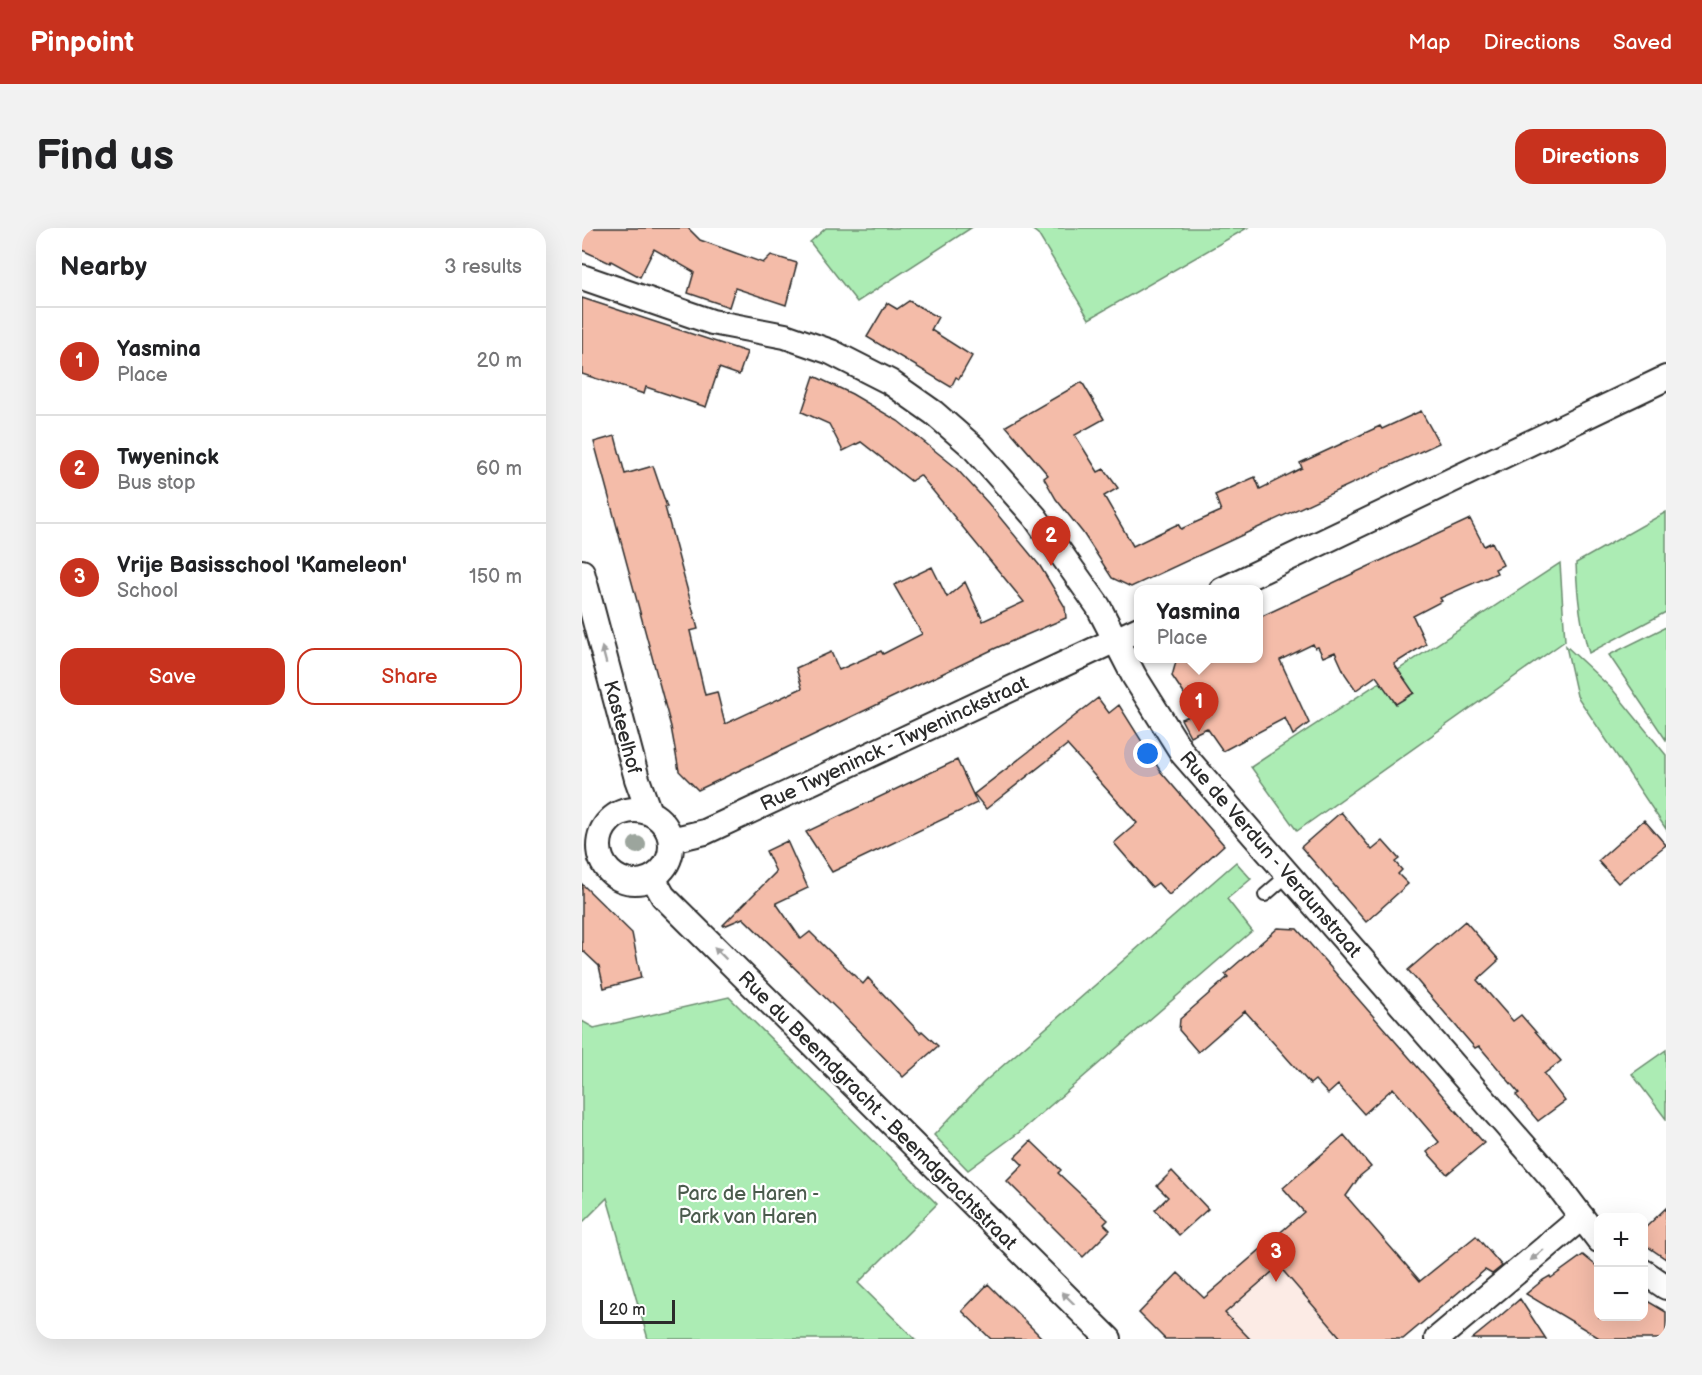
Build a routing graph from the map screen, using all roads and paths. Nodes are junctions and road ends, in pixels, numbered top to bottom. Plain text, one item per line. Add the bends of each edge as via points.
1 (582, 277) edge
2 (1666, 378) edge
3 (582, 572) edge
4 (1232, 585) edge
5 (1134, 631) edge
6 (1115, 640) junction
7 (649, 812) junction
8 (591, 832) edge
9 (671, 840) junction
10 (1288, 875) junction
11 (653, 878) junction
12 (1265, 895) dead end
13 (1582, 1217) junction
14 (1594, 1233) edge
15 (1648, 1275) edge
16 (1666, 1287) edge
17 (1109, 1339) edge
18 (1437, 1339) edge

1 - 6 street, Rue de Verdun - Verdunstraat via 711,322 785,336 831,352 890,382 973,447 1035,517 1098,606
2 - 4 street
7 -> 3 street, Kasteelhof
5 - 6 street, Rue Twyeninck - Twyeninckstraat
6 - 9 street, Rue Twyeninck - Twyeninckstraat via 705,832
6 - 10 street, Rue de Verdun - Verdunstraat via 1183,754
7 - 8 street via 625,810
7 - 9 street via 662,820
8 - 11 street via 601,859 618,878 629,882
9 - 11 street via 670,857
10 - 12 lane
10 - 13 street, Rue de Verdun - Verdunstraat
17 -> 11 street, Rue du Beemdgracht - Beemdgrachtstraat via 663,896
13 - 14 street, Rue de Verdun - Verdunstraat
13 -> 18 street
15 - 16 street

